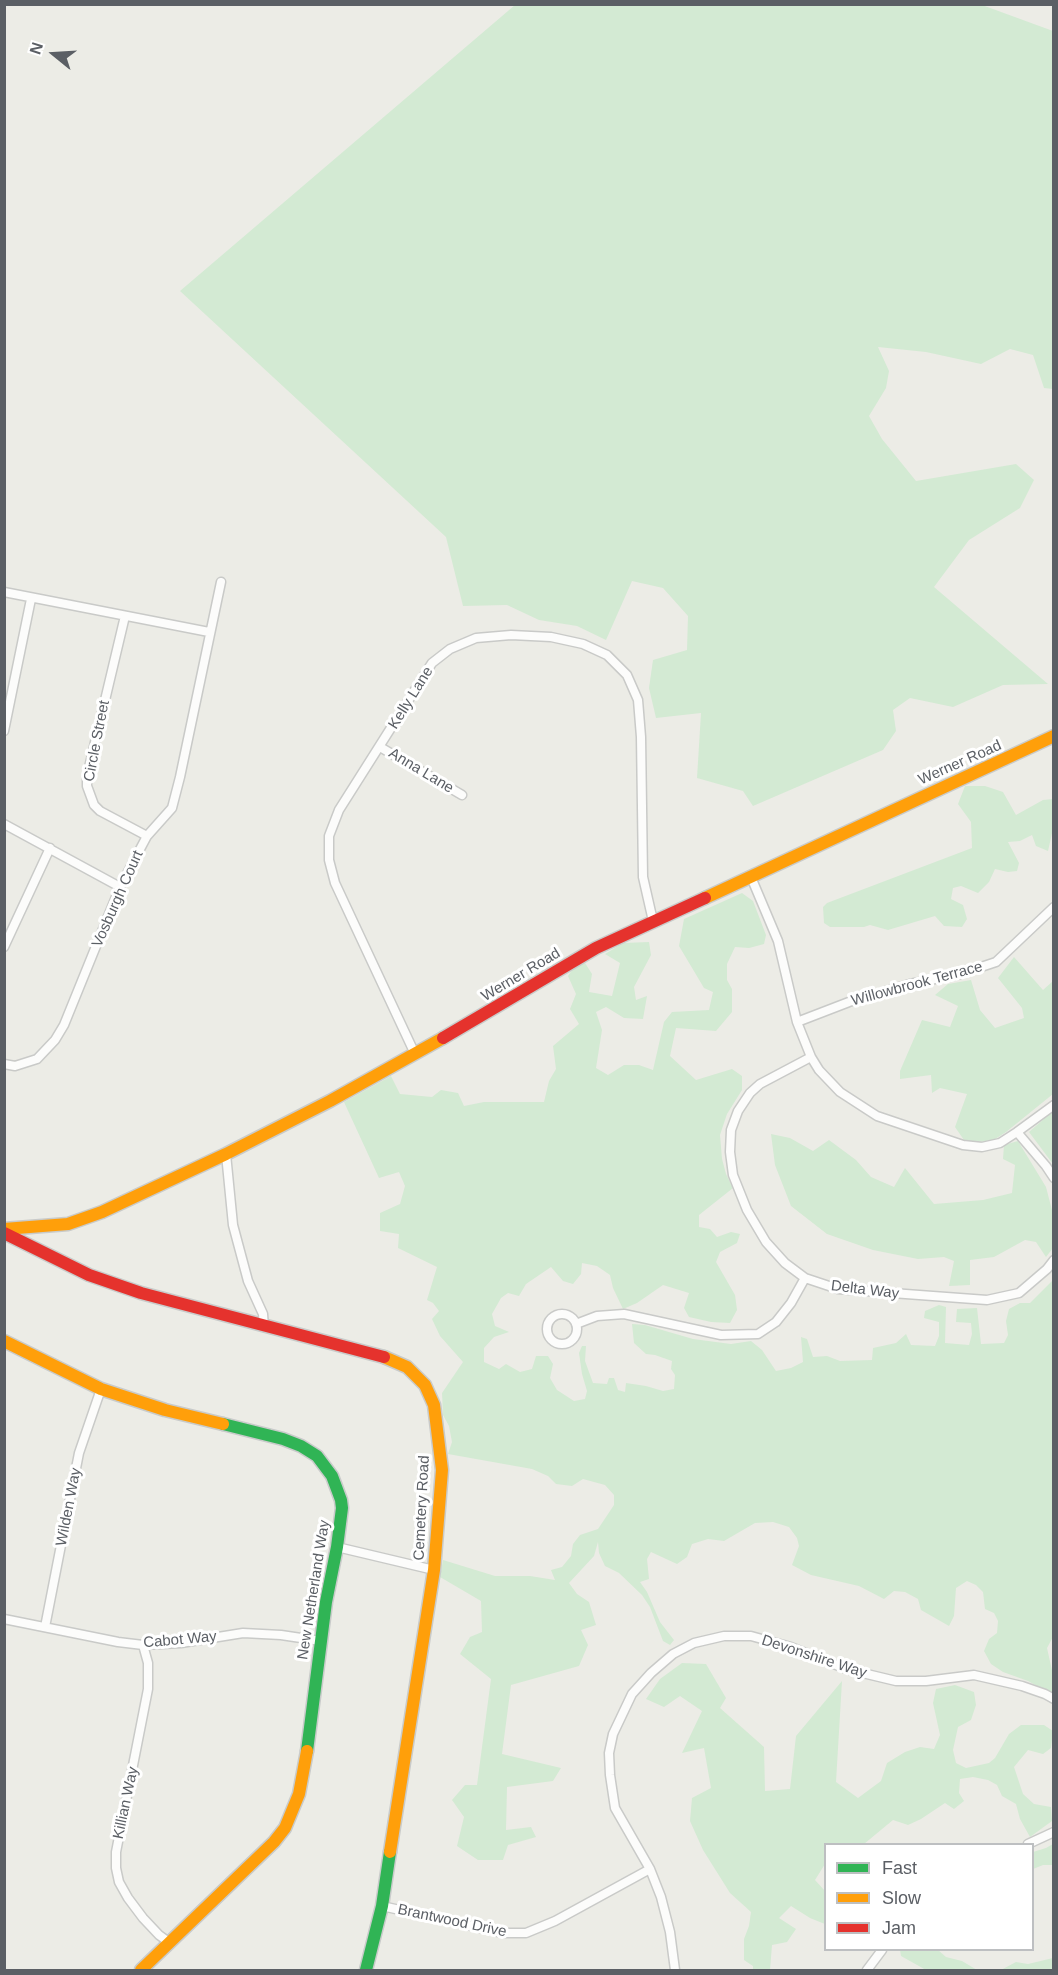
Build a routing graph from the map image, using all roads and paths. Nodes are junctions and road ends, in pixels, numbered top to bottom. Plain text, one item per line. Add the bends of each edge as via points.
1 (220, 582) dead end
2 (4, 592) edge
3 (31, 599) junction
4 (125, 616) junction
5 (209, 632) junction
6 (4, 731) edge
7 (1053, 736) edge
8 (380, 747) junction
9 (462, 795) dead end
10 (4, 824) edge
11 (147, 836) junction
12 (50, 848) junction
13 (751, 877) junction
14 (120, 886) junction
15 (1053, 907) edge
16 (653, 921) junction
17 (4, 947) edge
18 (797, 1022) junction
19 (415, 1053) junction
20 (811, 1057) junction
21 (4, 1064) edge
22 (1053, 1105) edge
23 (1017, 1132) junction
24 (226, 1154) junction
25 (1053, 1178) edge
26 (4, 1231) edge
27 (1053, 1260) edge
28 (805, 1278) junction
29 (576, 1324) dead end
30 (264, 1327) junction
31 (4, 1341) edge
32 (101, 1389) junction
33 (337, 1547) junction
34 (434, 1570) junction
35 (4, 1619) edge
36 (45, 1627) junction
37 (321, 1641) junction
38 (143, 1645) junction
39 (1053, 1699) edge
40 (1053, 1832) edge
41 (1032, 1843) edge
42 (650, 1869) junction
43 (382, 1906) junction
44 (170, 1943) junction
45 (881, 1951) edge
46 (141, 1971) edge
47 (366, 1971) edge
48 (675, 1971) edge
49 (867, 1971) edge

1 - 5 street, Vosburgh Court
2 - 3 street
3 - 4 street
3 - 6 street
4 - 5 street
4 - 11 street, Circle Street via 87,786 94,805
5 - 11 street, Vosburgh Court via 172,808
7 - 13 street, Werner Road
8 - 9 street, Anna Lane
8 - 16 street, Kelly Lane via 432,663 450,648 476,638 511,634 551,637 583,644 607,655 627,675 638,700 643,877
8 - 19 street, Kelly Lane via 339,810 329,836 329,860 335,883
10 - 12 street
11 - 14 street, Vosburgh Court
12 - 14 street
12 - 17 street
13 - 16 street, Werner Road
13 - 18 street via 778,941
14 - 21 street, Vosburgh Court via 55,1040 37,1059 15,1066
15 - 18 street, Willowbrook Terrace via 996,962 849,1002
16 - 19 street, Werner Road via 596,948
18 - 20 street
19 - 24 street, Werner Road
20 - 23 street via 840,1092 856,1104 928,1135 981,1147 1000,1143
20 - 28 street, Delta Way via 750,1093 731,1130 730,1152 733,1175 766,1242 784,1263
22 - 23 street
23 - 25 street
24 - 26 street, Werner Road via 68,1224
24 - 30 street via 233,1225
26 - 30 street, Cemetery Road via 88,1275
27 - 28 street, Delta Way via 1019,1293 987,1300 838,1289
28 - 29 street via 776,1322 758,1334 721,1335 624,1314 597,1316
30 - 34 street, Cemetery Road via 381,1356 406,1367 425,1385 434,1405 442,1470
31 - 32 street, New Netherland Way
32 - 33 street, New Netherland Way via 165,1410 283,1439 317,1456 339,1491 342,1508
32 - 36 street, Wilden Way via 80,1453
33 - 34 street
33 - 37 street, New Netherland Way
34 - 43 street, Cemetery Road
35 - 36 street, Cabot Way
36 - 38 street, Cabot Way
37 - 38 street, Cabot Way via 243,1633
37 - 44 street, New Netherland Way via 306,1761 299,1794 285,1828
38 - 44 street, Killian Way via 148,1689 116,1868 128,1898
39 - 42 street, Devonshire Way via 1022,1686 974,1675 896,1681 846,1669 751,1636 724,1636 694,1643 673,1654 632,1694 609,1752 615,1808
40 - 41 street
42 - 43 street, Brantwood Drive via 526,1933 502,1933
42 - 48 street, Devonshire Way via 667,1920
43 - 47 street, Cemetery Road
44 - 46 street, New Netherland Way
45 - 49 street

